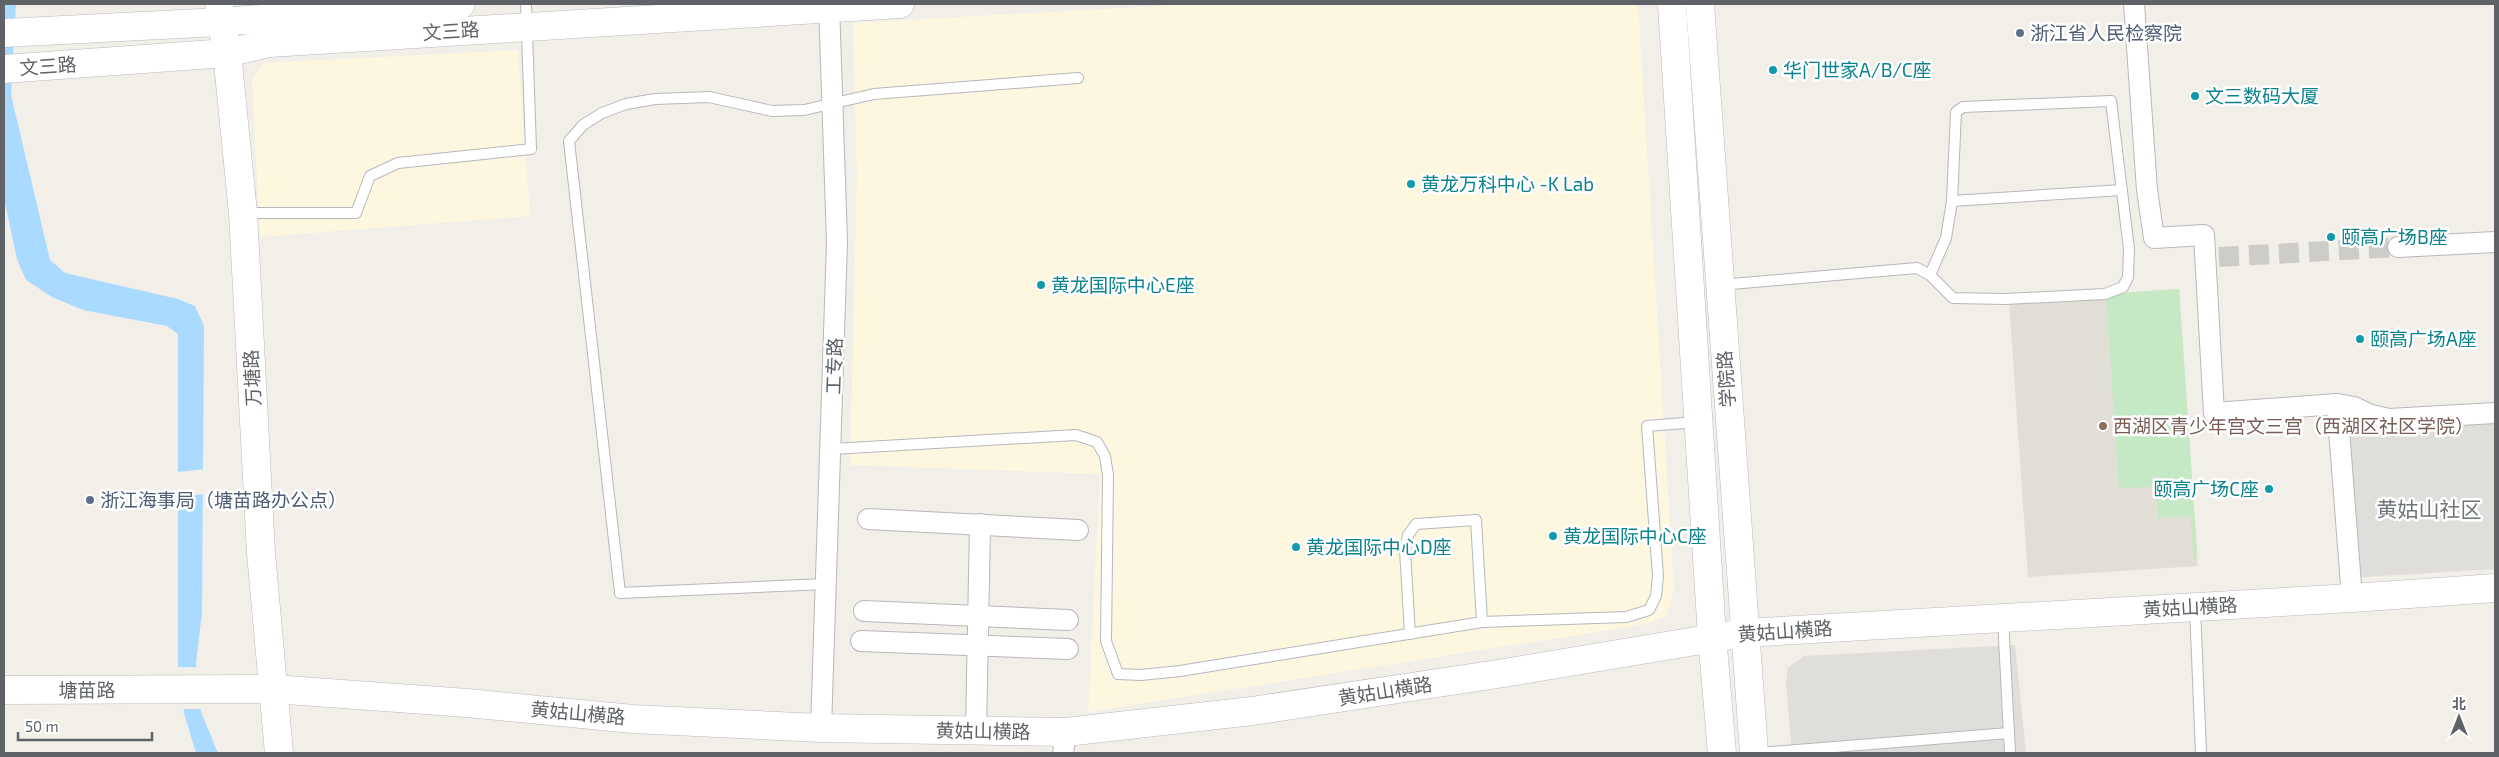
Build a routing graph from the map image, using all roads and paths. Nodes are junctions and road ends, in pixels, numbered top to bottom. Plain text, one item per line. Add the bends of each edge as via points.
1 (461, 4) edge
2 (900, 4) edge
3 (1672, 4) edge
4 (1700, 4) edge
5 (2134, 4) edge
6 (829, 6) edge
7 (220, 13) edge
8 (526, 15) edge
9 (15, 32) edge
10 (227, 53) junction
11 (16, 68) edge
12 (1078, 78) dead end
13 (832, 104) junction
14 (2122, 190) junction
15 (1952, 201) junction
16 (243, 214) junction
17 (2495, 242) edge
18 (2398, 247) tunnel mouth
19 (1930, 275) junction
20 (1719, 285) junction
21 (2337, 404) junction
22 (2495, 413) edge
23 (1698, 422) junction
24 (832, 449) junction
25 (868, 519) dead end
26 (980, 524) junction
27 (1078, 530) dead end
28 (825, 584) junction
29 (2495, 588) edge
30 (2352, 598) junction
31 (2195, 607) junction
32 (864, 611) dead end
33 (977, 615) junction
34 (2003, 618) junction
35 (1068, 620) dead end
36 (1482, 622) junction
37 (1744, 632) junction
38 (1410, 634) junction
39 (1712, 636) junction
40 (861, 641) dead end
41 (980, 646) junction
42 (1068, 649) dead end
43 (273, 689) junction
44 (4, 690) edge
45 (821, 728) junction
46 (976, 732) junction
47 (2009, 733) junction
48 (1064, 743) edge
49 (279, 753) edge
50 (1722, 753) edge
51 (1754, 753) edge
52 (1758, 753) edge
53 (2010, 753) edge
54 (2201, 753) edge

1 - 7 street, 文三路
2 - 6 street, 文三路
3 - 23 street, 学院路
4 - 20 street, 学院路
5 - 21 street via 2147,190 2154,238 2204,235 2212,257 2214,412
6 - 8 street, 文三路
6 - 13 street, 工专路
7 - 9 street, 文三路
7 - 10 street, 万塘路
8 - 10 street, 文三路 via 269,43
8 - 16 lane via 531,150 398,162 370,176 356,214
10 - 11 street, 文三路
10 - 16 street, 万塘路
12 - 13 lane via 874,94
13 - 24 street, 工专路 via 837,242
13 - 28 lane via 804,110 772,111 709,97 626,104 583,125 569,141 620,593
14 - 15 lane
14 - 15 lane via 2111,101 1963,108 1956,112
14 - 19 lane via 2130,250 2128,276 2122,287 2106,294 2005,300 1953,298
15 - 19 lane via 1946,238
16 - 43 street, 万塘路 via 261,553
17 - 18 street
19 - 20 lane via 1917,268
20 - 37 street, 学院路
21 - 22 street via 2389,419
21 - 30 street
23 - 36 lane via 1647,426 1658,576 1656,596 1649,610 1626,617
23 - 39 street, 学院路
24 - 28 street, 工专路
24 - 38 lane via 1076,435 1097,442 1105,456 1108,475 1106,640 1118,674 1180,671
25 - 26 street
26 - 27 street
26 - 33 street
28 - 45 street, 工专路
29 - 30 street, 黄姑山横路
30 - 31 street, 黄姑山横路
31 - 34 street, 黄姑山横路
31 - 54 lane
32 - 33 street
33 - 35 street
33 - 41 street
34 - 37 street, 黄姑山横路
34 - 47 lane
36 - 38 lane
36 - 38 lane via 1476,520 1416,524 1408,535 1405,550
37 - 39 street, 黄姑山横路
37 - 51 street, 学院路
39 - 48 street, 黄姑山横路 via 1504,673
39 - 50 street, 学院路
40 - 41 street
41 - 42 street
41 - 46 street
43 - 44 street, 塘苗路
43 - 45 street, 黄姑山横路 via 633,718
43 - 49 street, 万塘路
45 - 46 street, 黄姑山横路
46 - 48 street, 黄姑山横路
47 - 52 lane
47 - 53 lane

